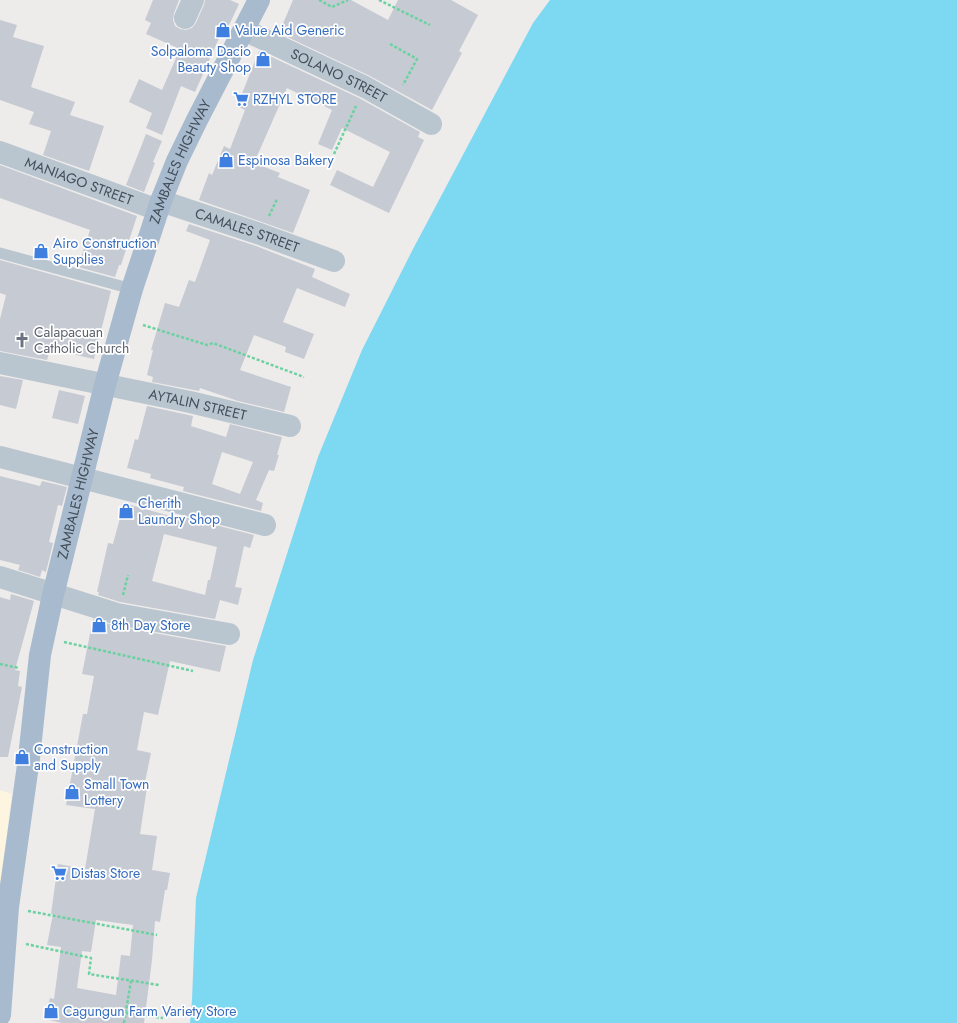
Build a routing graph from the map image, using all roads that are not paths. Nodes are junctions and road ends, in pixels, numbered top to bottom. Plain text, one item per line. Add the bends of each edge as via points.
1 (259, 0) edge
2 (244, 30) junction
3 (431, 124) dead end
4 (0, 152) edge
5 (160, 206) junction
6 (0, 253) edge
7 (334, 261) dead end
8 (132, 289) junction
9 (0, 363) edge
10 (105, 384) junction
11 (290, 426) dead end
12 (0, 457) edge
13 (82, 478) junction
14 (265, 525) dead end
15 (0, 577) edge
16 (53, 594) junction
17 (229, 634) dead end
18 (0, 1016) edge

1 - 2 main road, ZAMBALES HIGHWAY
2 - 3 street, SOLANO STREET via 365,87
2 - 5 main road, ZAMBALES HIGHWAY via 177,161
4 - 5 street, MANIAGO STREET
5 - 7 street, CAMALES STREET
5 - 8 main road, ZAMBALES HIGHWAY
6 - 8 lane
8 - 10 main road, ZAMBALES HIGHWAY
9 - 10 street, AYTALIN STREET
10 - 11 street, AYTALIN STREET
10 - 13 main road, ZAMBALES HIGHWAY
12 - 13 street
13 - 14 street
13 - 16 main road, ZAMBALES HIGHWAY
15 - 16 street
16 - 17 street via 117,614
16 - 18 main road, ZAMBALES HIGHWAY via 40,655 29,758 8,907

